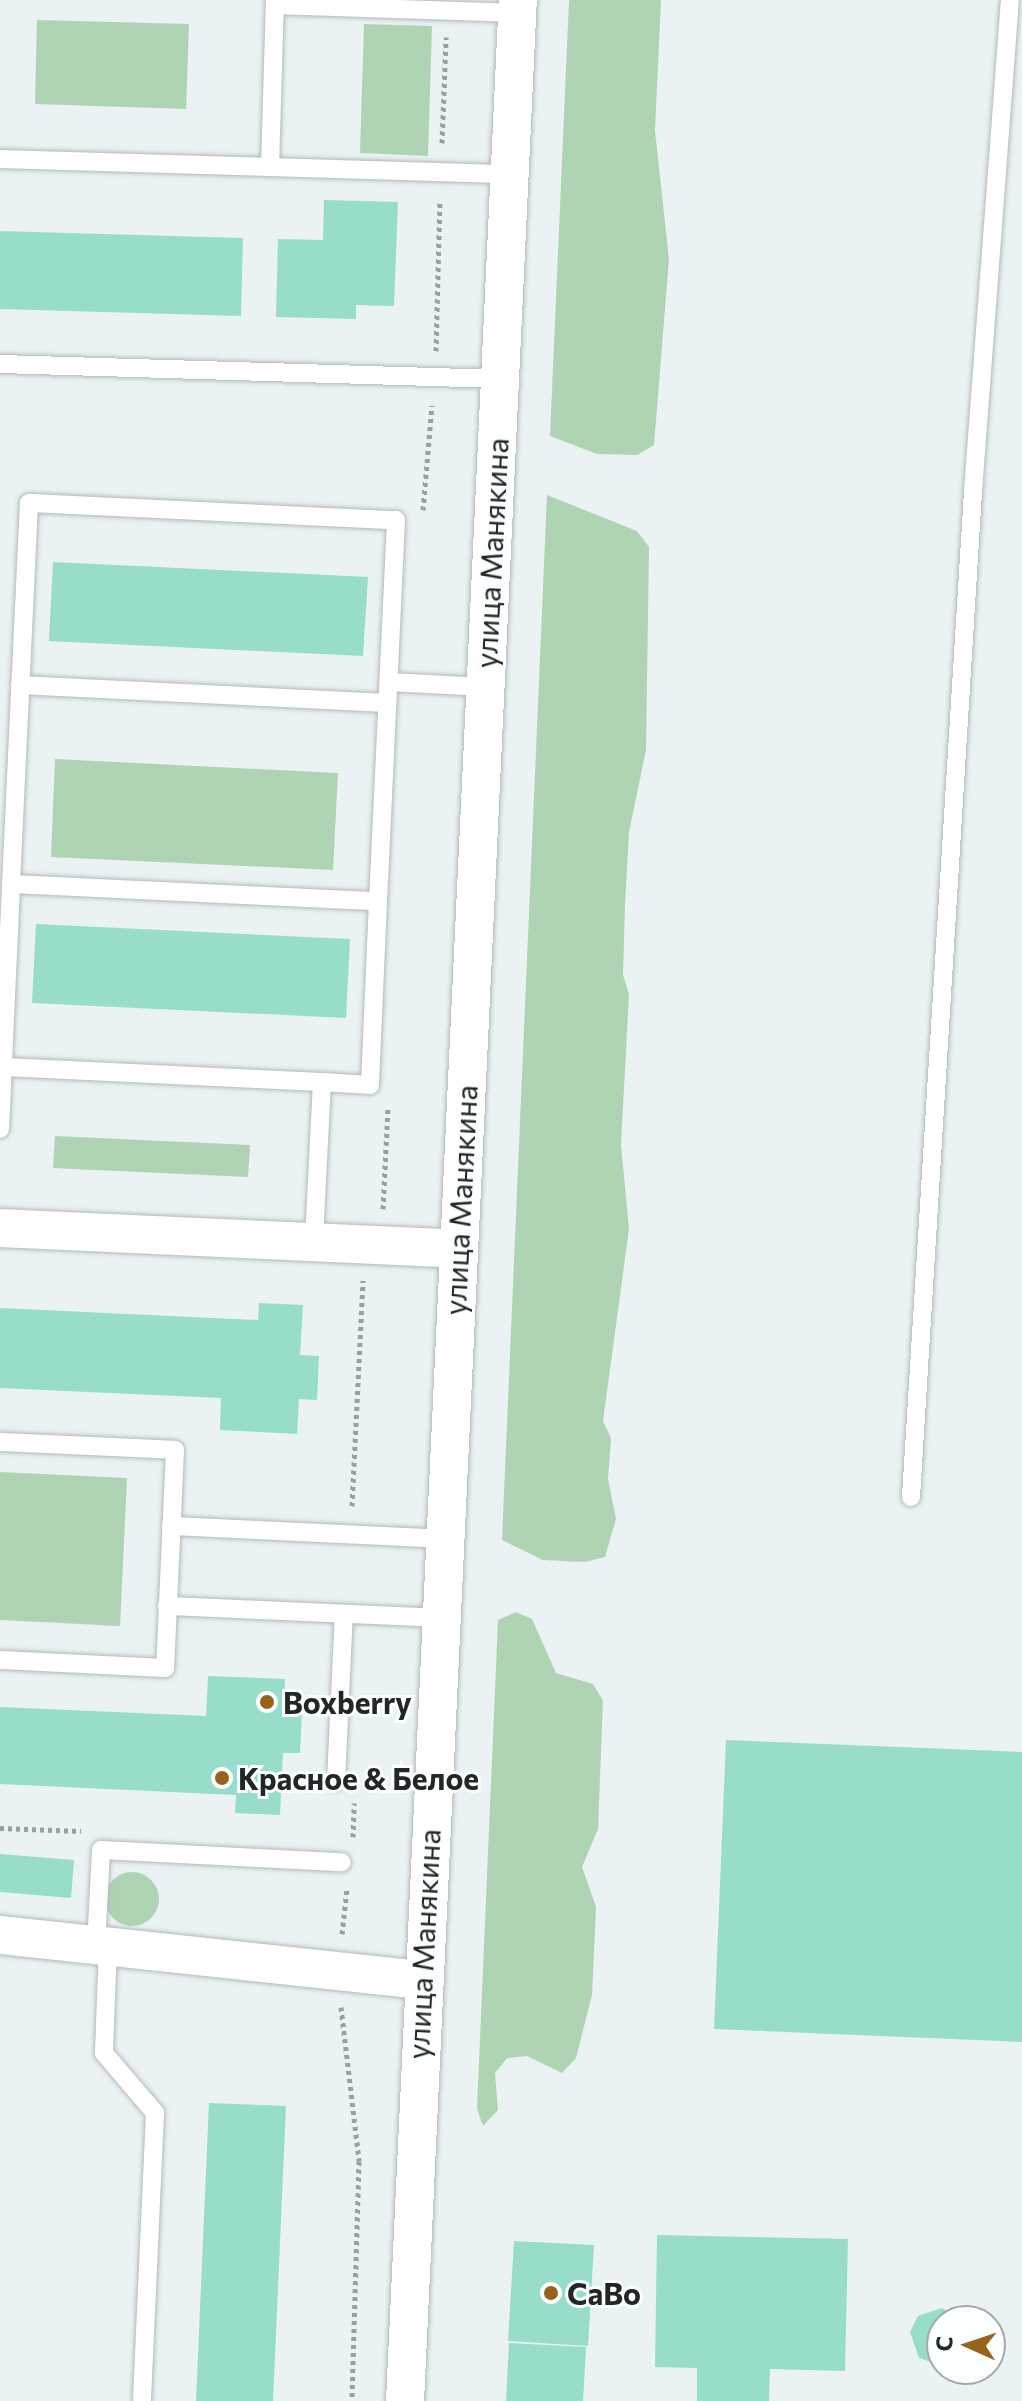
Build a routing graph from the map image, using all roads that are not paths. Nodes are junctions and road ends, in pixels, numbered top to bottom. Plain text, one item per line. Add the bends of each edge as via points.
1 (1010, 0) edge
2 (275, 3) edge
3 (518, 6) edge
4 (0, 159) edge
5 (270, 167) junction
6 (510, 174) junction
7 (0, 364) edge
8 (500, 379) junction
9 (389, 682) junction
10 (20, 685) junction
11 (485, 687) junction
12 (387, 703) junction
13 (11, 884) junction
14 (378, 901) junction
15 (3, 1067) junction
16 (322, 1082) junction
17 (0, 1129) edge
18 (0, 1228) edge
19 (314, 1242) junction
20 (457, 1249) junction
21 (0, 1442) edge
22 (911, 1497) dead end
23 (171, 1526) junction
24 (443, 1539) junction
25 (167, 1606) junction
26 (344, 1614) junction
27 (439, 1618) junction
28 (0, 1660) edge
29 (336, 1781) dead end
30 (346, 1867) road end
31 (0, 1935) edge
32 (102, 1946) junction
33 (422, 1980) junction
34 (142, 2401) edge
35 (405, 2401) edge

1 - 22 lane via 973,491
2 - 3 lane
2 - 5 lane
3 - 6 street, улица Манякина
4 - 5 lane
5 - 6 lane
6 - 8 street, улица Манякина
7 - 8 lane
8 - 11 street, улица Манякина
9 - 10 lane via 396,520 29,503
9 - 11 lane
9 - 12 lane
10 - 12 lane
10 - 13 lane
11 - 20 street, улица Манякина
12 - 14 lane
13 - 14 lane
13 - 15 lane
14 - 16 lane via 370,1085
15 - 16 lane
15 - 17 lane
16 - 19 lane
18 - 19 street
19 - 20 street
20 - 24 street, улица Манякина
21 - 23 lane via 175,1450
23 - 24 lane
23 - 25 lane
24 - 27 street, улица Манякина
25 - 26 lane
25 - 28 lane via 165,1668
26 - 27 lane
26 - 29 lane
27 - 33 street, улица Манякина
30 - 32 lane via 101,1850
31 - 32 street
32 - 33 street
32 - 34 lane via 104,2053 155,2113
33 - 35 street, улица Манякина

